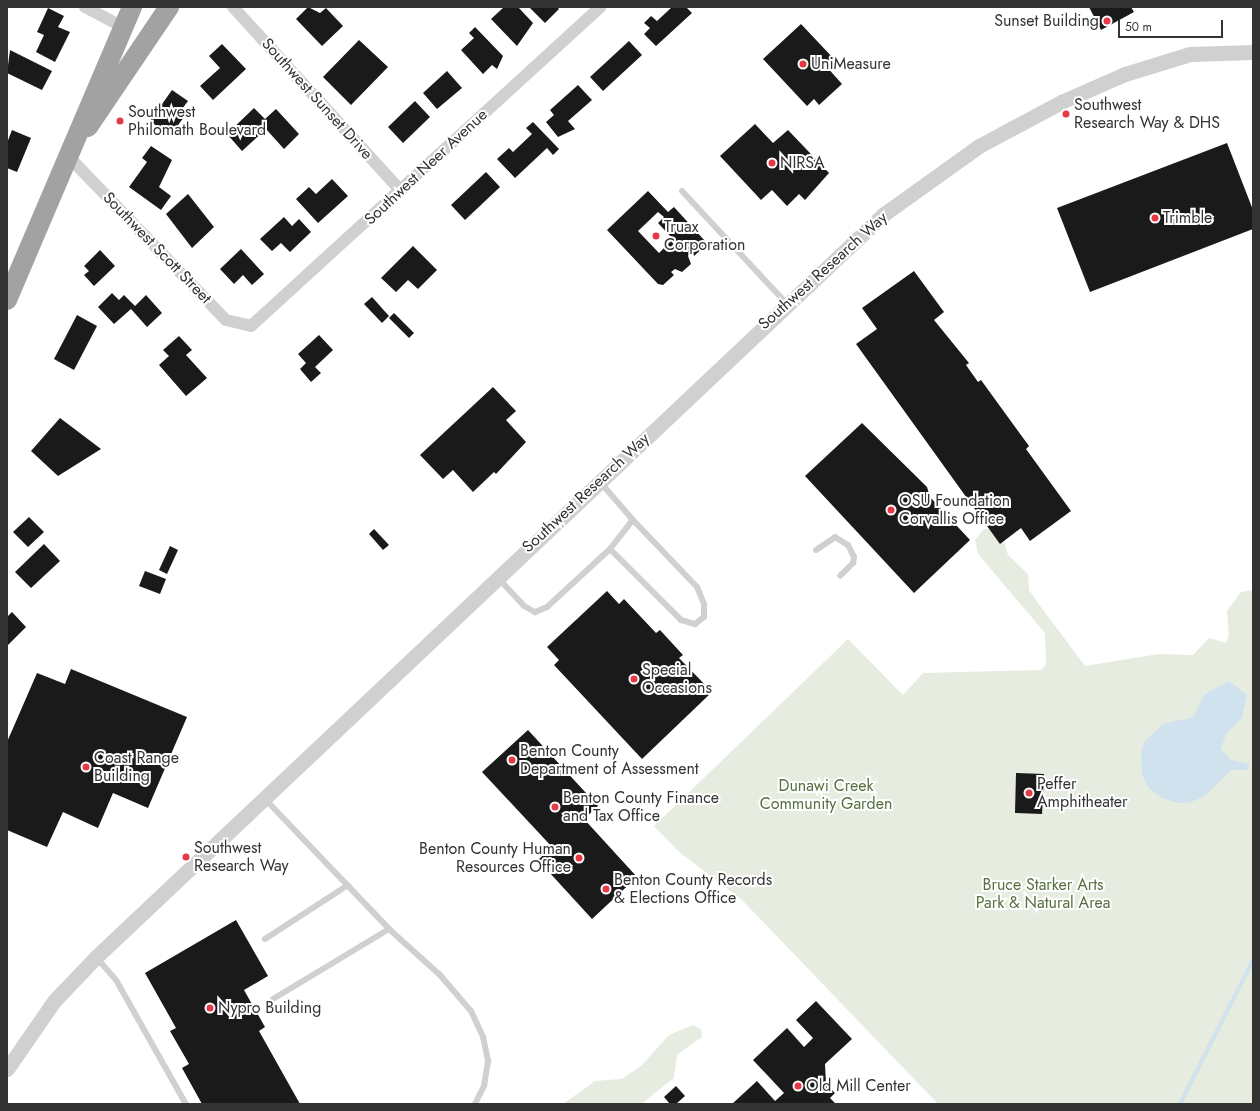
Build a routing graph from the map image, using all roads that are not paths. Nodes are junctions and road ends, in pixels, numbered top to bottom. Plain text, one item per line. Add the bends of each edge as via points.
1 (85, 7) edge
2 (132, 7) edge
3 (169, 7) edge
4 (233, 7) edge
5 (600, 7) edge
6 (123, 27) junction
7 (1253, 52) edge
8 (69, 157) junction
9 (401, 191) junction
10 (682, 191) dead end
11 (7, 300) edge
12 (786, 304) junction
13 (251, 326) joint
14 (599, 481) junction
15 (632, 520) junction
16 (610, 549) junction
17 (816, 550) dead end
18 (497, 576) junction
19 (840, 576) dead end
20 (263, 797) junction
21 (348, 885) junction
22 (389, 930) junction
23 (265, 939) dead end
24 (96, 957) junction
25 (273, 999) dead end
26 (7, 1069) edge
27 (186, 1104) edge
28 (475, 1104) edge

1 - 6 street
2 - 6 highway
3 - 8 highway
4 - 9 street, Southwest Sunset Drive
5 - 9 street, Southwest Neer Avenue
6 - 8 highway via 78,127
7 - 12 street, Southwest Research Way via 1210,51 1162,61 1060,102 1016,125 934,177 887,212
8 - 11 highway
8 - 13 street, Southwest Scott Street via 226,320
9 - 13 street, Southwest Neer Avenue
10 - 12 lane
12 - 14 street, Southwest Research Way
14 - 15 lane
14 - 18 street, Southwest Research Way
15 - 16 lane
15 - 16 lane via 697,587 704,604 704,617 695,624 681,620
16 - 18 lane via 547,607 535,612 524,606
17 - 19 lane via 835,538 848,545 854,557 853,563
18 - 20 street, Southwest Research Way
20 - 21 lane
20 - 24 street, Southwest Research Way
21 - 22 lane
21 - 23 lane
22 - 25 lane
22 - 28 lane via 440,975 474,1017 483,1037 488,1061 484,1086
24 - 26 street, Southwest Research Way via 54,1000
24 - 27 lane via 116,980

